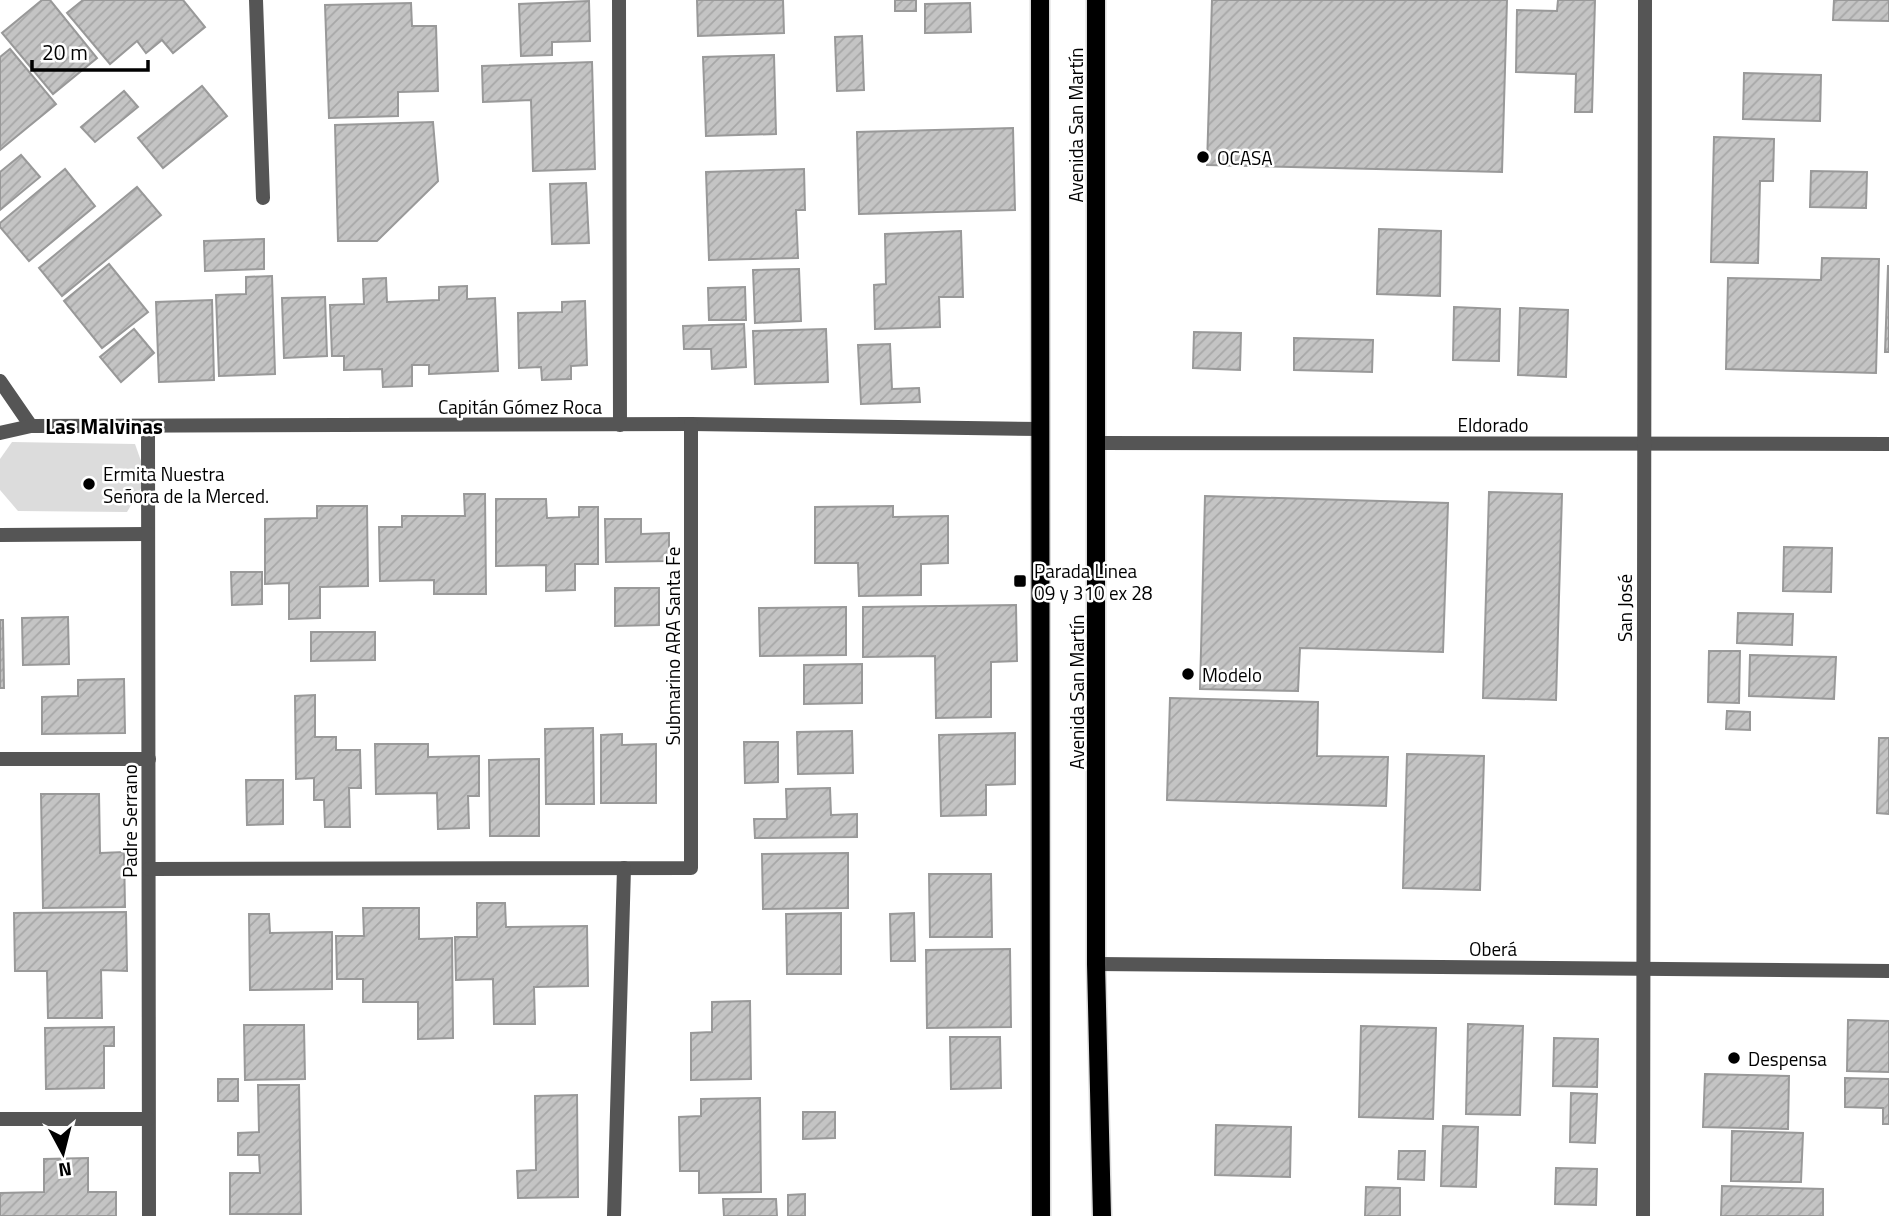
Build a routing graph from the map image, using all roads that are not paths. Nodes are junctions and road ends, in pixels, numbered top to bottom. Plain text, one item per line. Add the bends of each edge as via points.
1 (256, 0) edge
2 (619, 0) edge
3 (1040, 0) edge
4 (1096, 0) edge
5 (1645, 0) edge
6 (263, 198) dead end
7 (0, 381) edge
8 (691, 424) junction
9 (620, 425) junction
10 (31, 426) junction
11 (148, 426) junction
12 (1041, 429) junction
13 (0, 433) edge
14 (1097, 443) junction
15 (1644, 443) junction
16 (1889, 444) edge
17 (148, 534) junction
18 (0, 535) edge
19 (0, 759) edge
20 (149, 759) junction
21 (624, 868) junction
22 (149, 869) junction
23 (1097, 964) junction
24 (1643, 968) junction
25 (1889, 971) edge
26 (0, 1119) edge
27 (148, 1119) junction
28 (149, 1216) edge
29 (614, 1216) edge
30 (1041, 1216) edge
31 (1102, 1216) edge
32 (1643, 1216) edge

1 - 6 street
2 - 9 street
3 - 12 main road, Avenida San Martín
4 - 14 main road, Avenida San Martín
5 - 15 street, San José
7 - 10 street
8 - 9 street, Capitán Gómez Roca
8 - 12 street, Capitán Gómez Roca
8 - 21 street, Submarino ARA Santa Fe via 691,868
9 - 11 street, Capitán Gómez Roca
10 - 11 street, Capitán Gómez Roca
10 - 13 street, Capitán Gómez Roca
11 - 17 street, Padre Serrano
12 - 30 main road, Avenida San Martín
14 - 15 street, Eldorado
14 - 23 main road, Avenida San Martín
15 - 16 street, Eldorado
15 - 24 street, San José
17 - 18 street
17 - 20 street, Padre Serrano
19 - 20 street
20 - 22 street, Padre Serrano
21 - 22 street
21 - 29 street
22 - 27 street, Padre Serrano
23 - 24 street, Oberá
23 - 31 main road, Avenida San Martín
24 - 25 street, Oberá
24 - 32 street, San José
26 - 27 street
27 - 28 street, Padre Serrano

